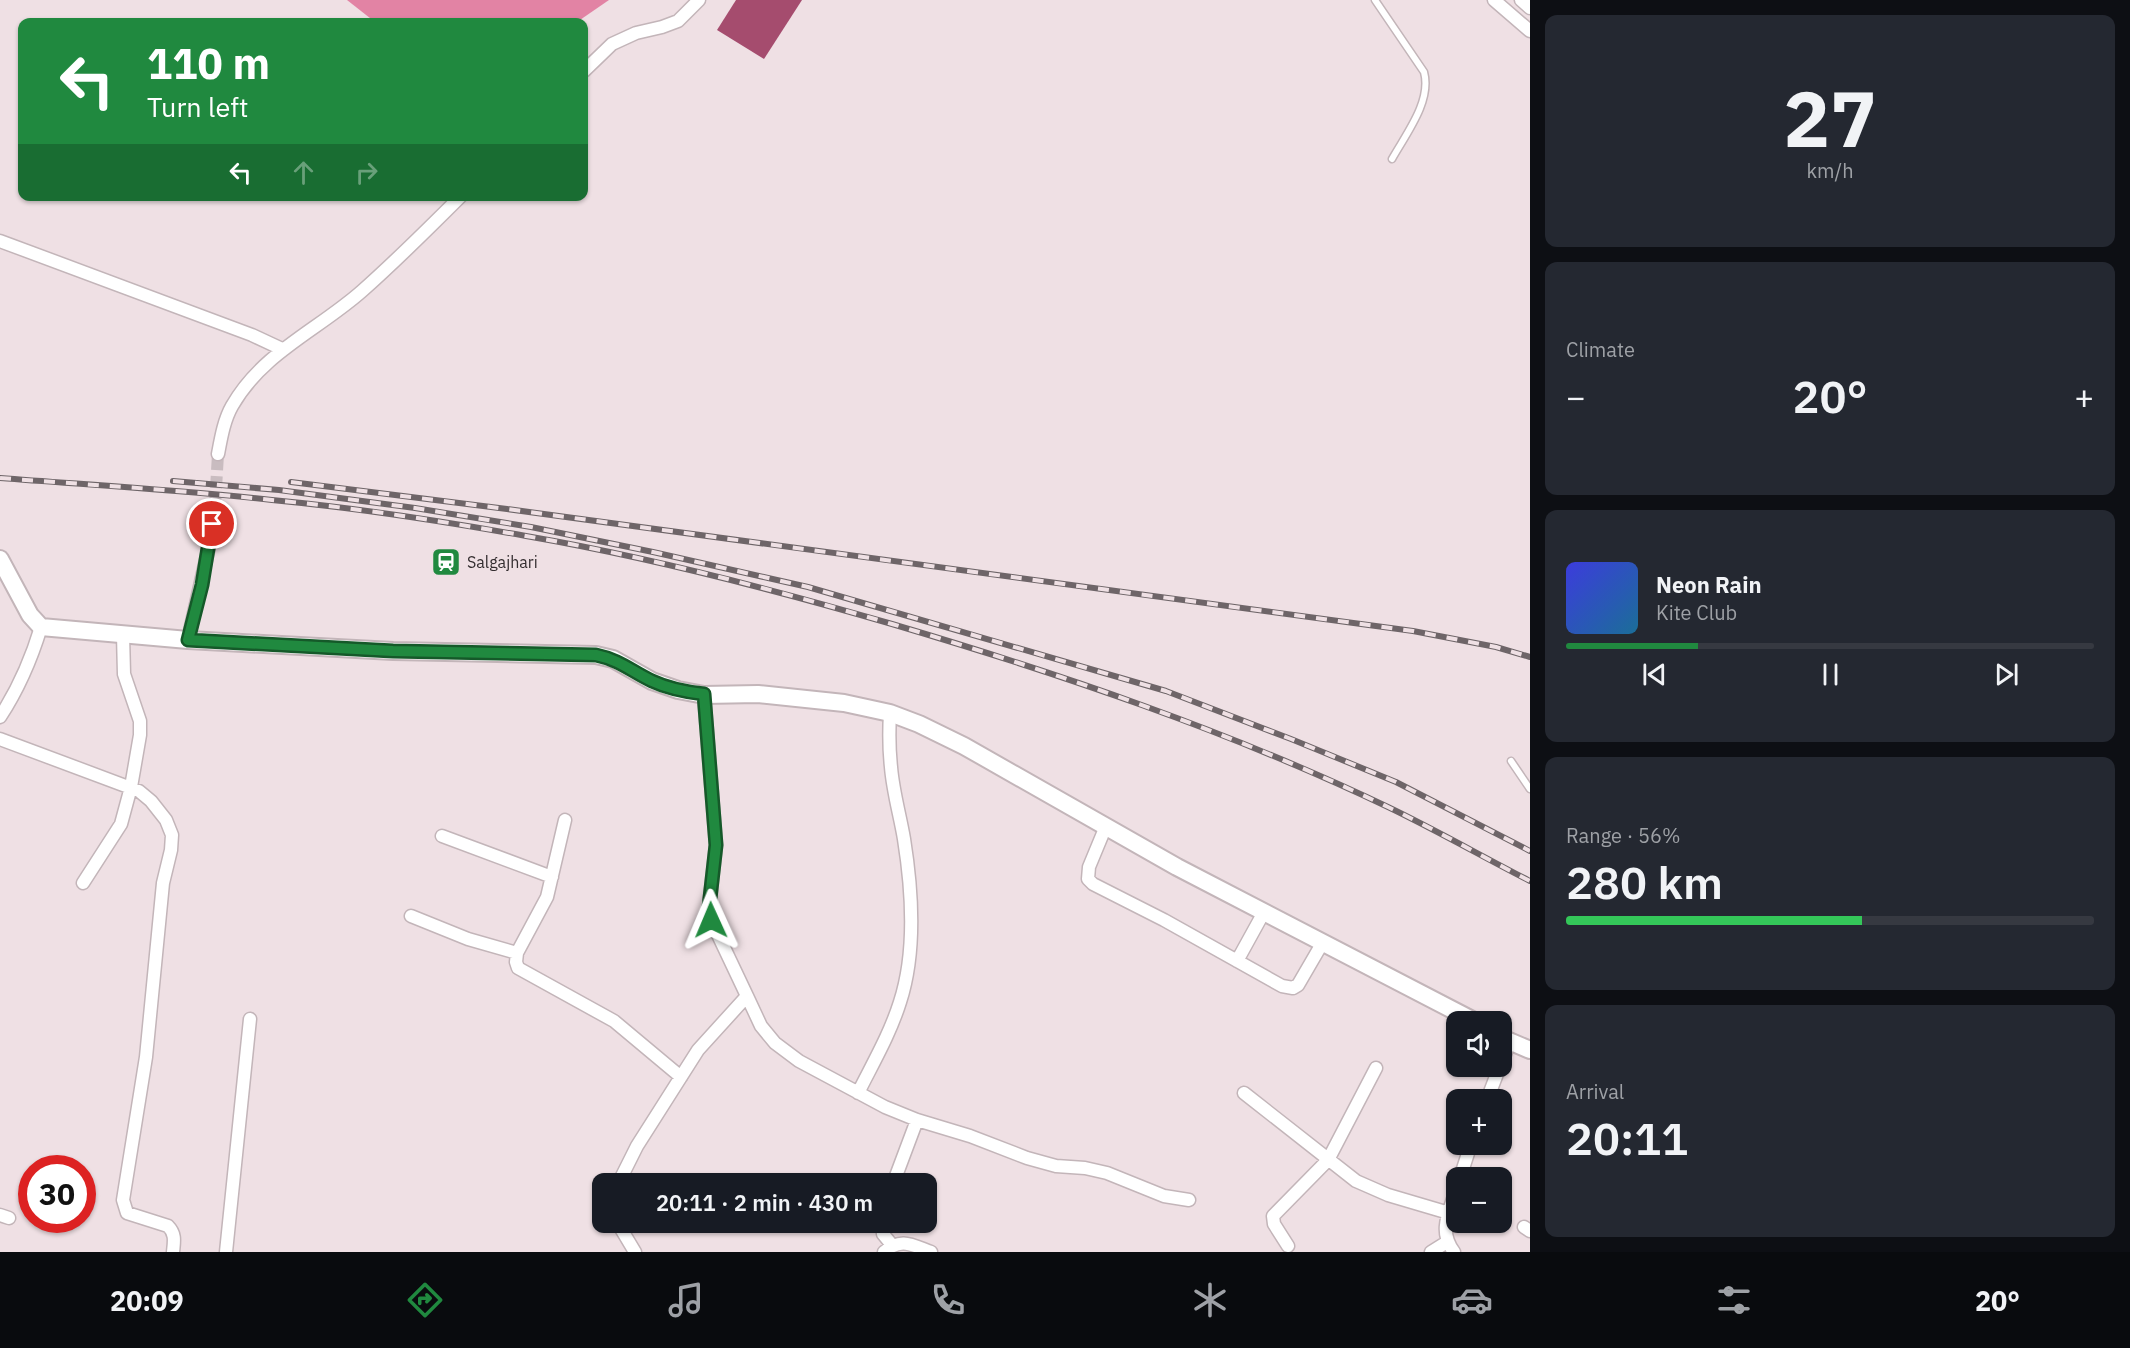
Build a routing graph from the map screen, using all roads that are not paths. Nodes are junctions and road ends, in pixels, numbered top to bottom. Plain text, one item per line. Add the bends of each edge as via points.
1 (699, 0) edge
2 (1375, 0) edge
3 (1494, 0) edge
4 (1521, 0) edge
5 (1530, 8) edge
6 (1530, 31) edge
7 (588, 67) edge
8 (1392, 159) dead end
9 (456, 201) edge
10 (0, 241) edge
11 (282, 349) junction
12 (218, 454) tunnel mouth
13 (214, 506) tunnel mouth
14 (0, 559) edge
15 (42, 627) junction
16 (123, 635) junction
17 (188, 640) junction
18 (704, 694) junction
19 (890, 713) junction
20 (0, 717) edge
21 (0, 739) edge
22 (1511, 761) dead end
23 (131, 788) junction
24 (1530, 789) edge
25 (565, 820) dead end
26 (1106, 826) junction
27 (442, 836) dead end
28 (552, 877) junction
29 (82, 883) dead end
30 (1264, 912) junction
31 (411, 916) dead end
32 (1323, 942) junction
33 (517, 953) junction
34 (1237, 961) junction
35 (747, 996) junction
36 (1455, 1011) edge
37 (250, 1019) dead end
38 (1512, 1043) edge
39 (1530, 1050) edge
40 (1376, 1068) dead end
41 (681, 1077) junction
42 (858, 1093) junction
43 (1244, 1093) dead end
44 (917, 1120) junction
45 (1328, 1160) junction
46 (624, 1173) edge
47 (897, 1173) edge
48 (1189, 1200) dead end
49 (1446, 1212) edge
50 (1446, 1228) edge
51 (624, 1233) edge
52 (883, 1233) edge
53 (1288, 1246) dead end
54 (1451, 1247) edge
55 (888, 1248) edge
56 (173, 1252) edge
57 (226, 1252) edge
58 (635, 1252) edge
59 (931, 1252) edge
60 (1431, 1252) edge

1 - 7 street via 678,21 612,44
2 - 8 lane via 1425,72 1428,83 1425,99
3 - 6 street
4 - 5 street
9 - 11 street via 360,293
10 - 11 street
11 - 12 street via 249,382 232,407
13 - 17 street via 208,553
14 - 15 main road via 30,615
15 - 16 main road
15 - 20 street via 16,693
16 - 17 main road
16 - 23 street via 124,674 140,721
17 - 18 main road via 393,651 596,655 613,659 652,681
18 - 19 main road via 758,694 844,703
18 - 35 street via 716,845 709,907 711,920
19 - 26 main road via 964,746
19 - 42 street via 891,769 909,882 908,968 901,1001
21 - 23 street
22 - 24 lane
23 - 29 street via 121,824
23 - 56 street via 151,801 172,835 161,901 146,1057 123,1200 127,1213 172,1230
25 - 28 street
26 - 30 main road
26 - 34 street via 1088,879
27 - 28 street
28 - 33 street via 547,897
30 - 32 main road
30 - 34 street
31 - 33 street via 476,942
32 - 34 street via 1293,988
32 - 36 main road
33 - 41 street via 516,962 523,972 614,1021
35 - 41 street via 705,1042
35 - 42 street via 761,1026 776,1044
37 - 57 street
38 - 39 main road
40 - 45 street
41 - 46 street
42 - 44 street
43 - 45 street
44 - 47 street
44 - 48 street via 1027,1158 1107,1173 1164,1196
45 - 49 street via 1356,1181
45 - 53 street via 1273,1216
50 - 54 street
51 - 58 street
52 - 55 street
54 - 60 street
55 - 59 street via 903,1243

